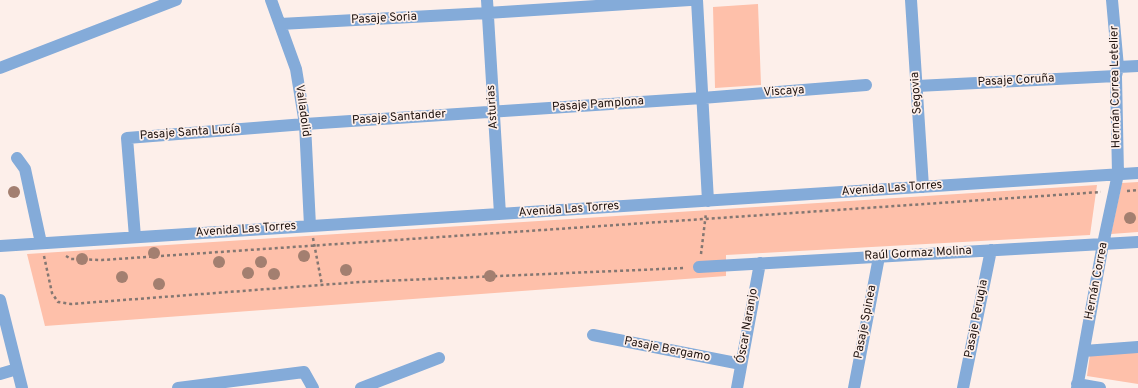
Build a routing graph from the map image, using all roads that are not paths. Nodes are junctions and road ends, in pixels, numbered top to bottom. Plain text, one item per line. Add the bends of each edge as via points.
1 (176, 0) edge
2 (271, 0) edge
3 (486, 0) edge
4 (690, 0) edge
5 (697, 0) edge
6 (911, 0) edge
7 (1112, 0) edge
8 (487, 13) junction
9 (280, 24) junction
10 (1138, 66) edge
11 (0, 68) edge
12 (1117, 72) junction
13 (866, 85) dead end
14 (917, 86) junction
15 (702, 98) junction
16 (493, 112) junction
17 (305, 124) junction
18 (17, 158) dead end
19 (1138, 173) edge
20 (1118, 174) junction
21 (923, 187) junction
22 (708, 201) junction
23 (500, 214) junction
24 (310, 226) junction
25 (135, 237) junction
26 (1138, 242) edge
27 (41, 243) junction
28 (1103, 244) junction
29 (0, 246) edge
30 (991, 250) junction
31 (879, 256) junction
32 (760, 263) junction
33 (699, 267) road end
34 (0, 300) edge
35 (593, 335) dead end
36 (1138, 347) edge
37 (1084, 351) junction
38 (440, 358) dead end
39 (741, 364) junction
40 (17, 369) junction
41 (0, 374) edge
42 (1077, 386) edge
43 (22, 388) edge
44 (178, 388) edge
45 (313, 388) edge
46 (361, 388) edge
47 (737, 388) edge
48 (854, 388) edge
49 (963, 388) edge
50 (1100, 388) edge

1 - 11 street
2 - 9 street, Valladolid
3 - 8 street, Asturias
4 - 8 street, Pasaje Soria
5 - 15 street
6 - 14 street, Segovia
7 - 12 street, Hernán Correa Letelier
8 - 9 street, Pasaje Soria
8 - 16 street, Asturias
9 - 17 street, Valladolid via 296,69
10 - 12 street, Pasaje Coruña
12 - 14 street, Pasaje Coruña
12 - 20 street, Hernán Correa Letelier
13 - 15 street, Viscaya
14 - 21 street, Segovia
15 - 16 street, Pasaje Pamplona
15 - 22 street
16 - 17 street, Pasaje Santander
16 - 23 street, Asturias
17 - 24 street, Valladolid
17 - 25 street, Pasaje Santa Lucía via 127,138
18 - 27 street via 25,169
19 - 20 street, Avenida Las Torres
20 - 21 street, Avenida Las Torres
20 - 28 street, Hernán Correa
21 - 22 street, Avenida Las Torres
22 - 23 street, Avenida Las Torres
23 - 24 street, Avenida Las Torres
24 - 25 street, Avenida Las Torres
25 - 27 street, Avenida Las Torres
26 - 28 street, Raúl Gormaz Molina
27 - 29 street, Avenida Las Torres
28 - 30 street, Raúl Gormaz Molina
28 - 37 street, Hernán Correa
30 - 31 street, Raúl Gormaz Molina
30 - 49 street, Pasaje Perugia
31 - 32 street, Raúl Gormaz Molina
31 - 48 street, Pasaje Spinea
32 - 33 street, Raúl Gormaz Molina
32 - 39 street, Óscar Naranjo
34 - 40 street
35 - 39 street, Pasaje Bergamo
36 - 37 street
37 - 42 street, Hernán Correa
38 - 46 street
39 - 47 street, Óscar Naranjo
40 - 41 street
40 - 43 street
42 - 50 street
44 - 45 street via 304,372

